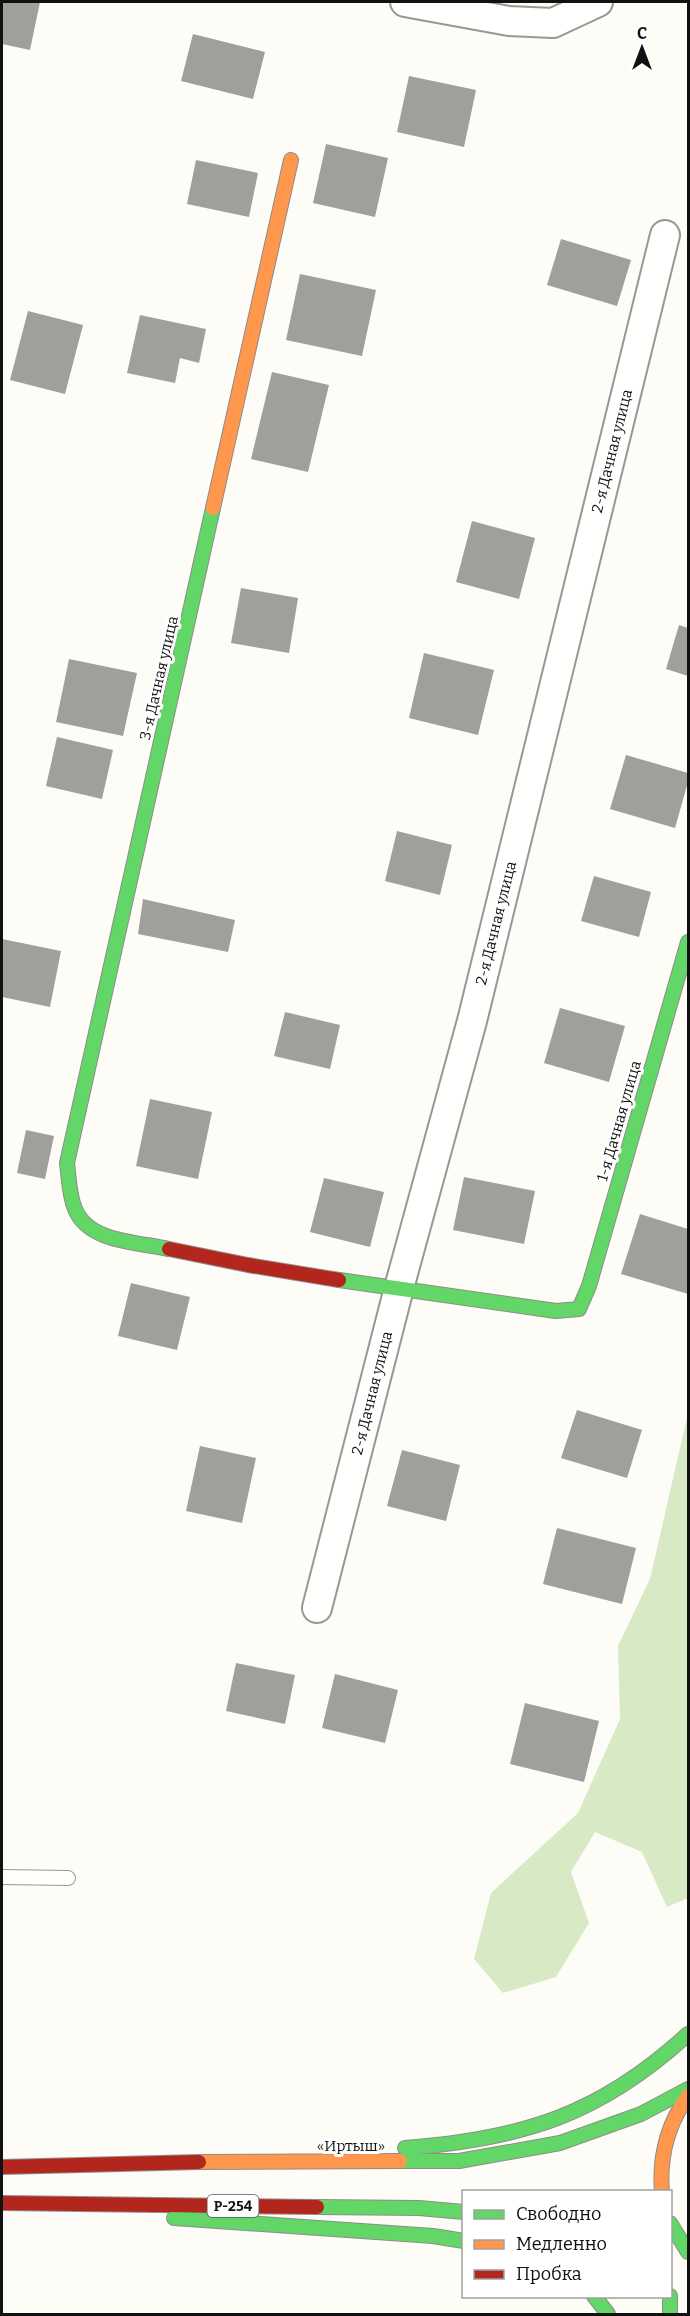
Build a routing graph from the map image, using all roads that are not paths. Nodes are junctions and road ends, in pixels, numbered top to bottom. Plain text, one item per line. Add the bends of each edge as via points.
1 (405, 2) edge
2 (598, 2) edge
3 (291, 160) dead end
4 (665, 235) dead end
5 (688, 942) edge
6 (399, 1288) junction
7 (317, 1608) dead end
8 (2, 1877) edge
9 (68, 1878) dead end
10 (688, 2034) edge
11 (688, 2089) edge
12 (688, 2096) edge
13 (171, 2162) junction
14 (2, 2168) edge
15 (662, 2190) edge
16 (2, 2204) edge
17 (462, 2212) edge
18 (672, 2226) edge
19 (462, 2241) edge
20 (688, 2252) edge
21 (596, 2298) edge
22 (670, 2298) edge
23 (608, 2314) edge
24 (670, 2314) edge

1 - 2 street via 509,21 554,23
3 - 6 main road, 3-я Дачная улица via 67,1163 71,1205 90,1231 279,1270
4 - 6 street, 2-я Дачная улица via 472,1021
5 - 6 main road, 1-я Дачная улица via 589,1287 579,1309 556,1311
6 - 7 street, 2-я Дачная улица
8 - 9 lane
10 - 13 main road via 645,2071 607,2096 528,2130 476,2142 428,2147
11 - 13 main road, «Иртыш» via 640,2114 560,2144 459,2161
12 - 15 main road via 665,2141
13 - 14 main road, «Иртыш»
16 - 17 main road, Р-254 via 419,2208
16 - 19 main road
18 - 20 main road
21 - 23 main road
22 - 24 main road

